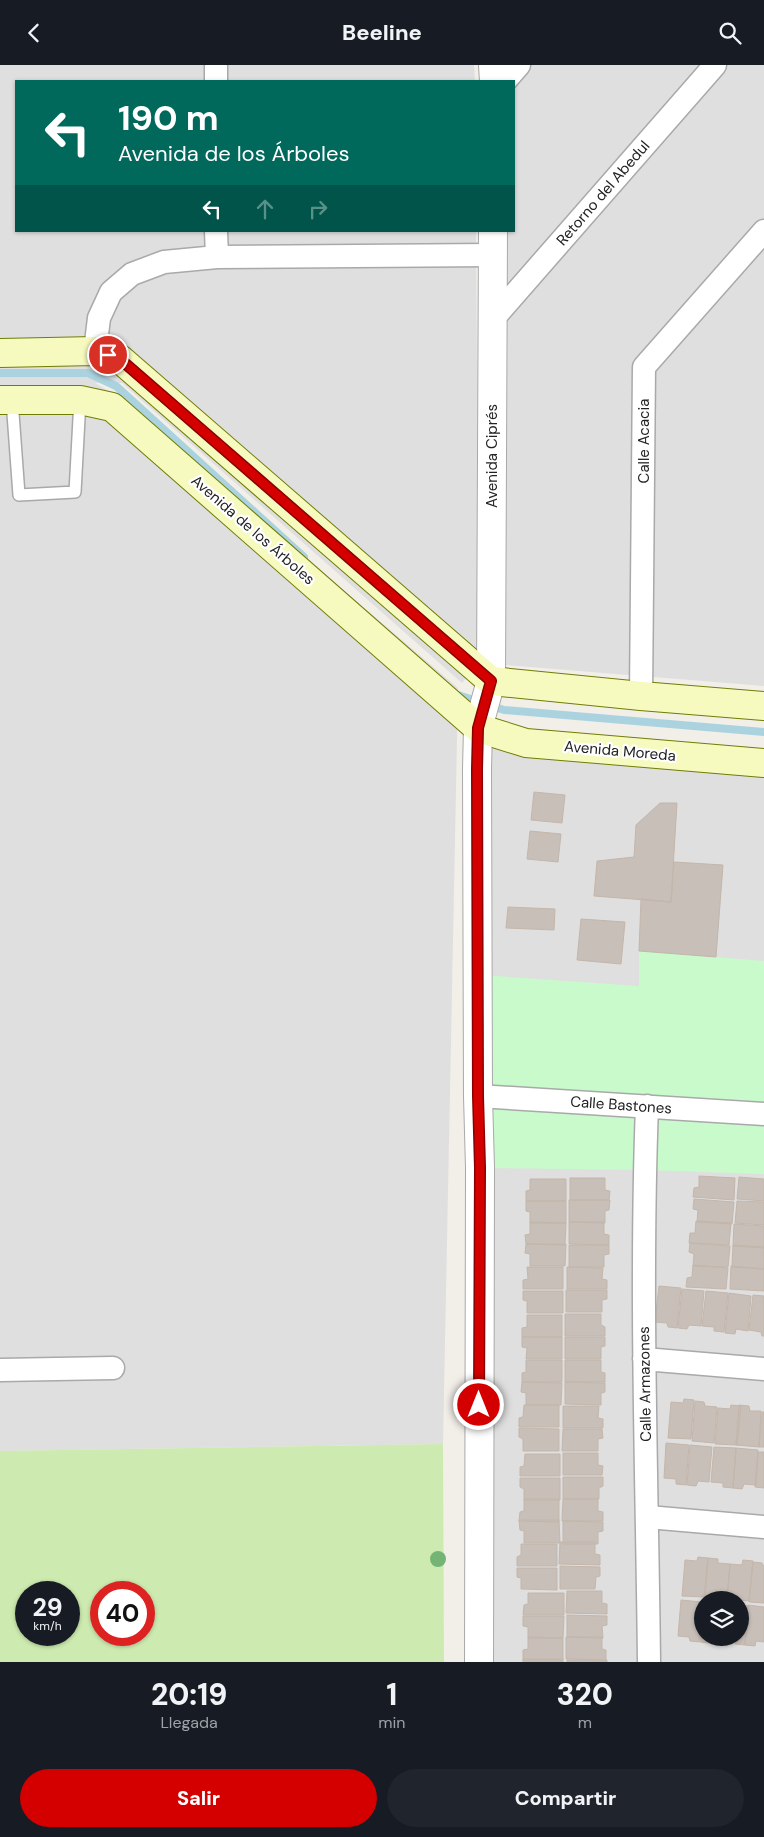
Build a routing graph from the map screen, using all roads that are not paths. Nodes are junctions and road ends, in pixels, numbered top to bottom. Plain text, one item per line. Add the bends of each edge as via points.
1 (216, 65) edge
2 (493, 65) edge
3 (519, 65) edge
4 (715, 65) edge
5 (216, 80) edge
6 (494, 80) edge
7 (506, 80) edge
8 (764, 231) edge
9 (216, 232) edge
10 (493, 243) edge
11 (217, 257) junction
12 (492, 320) junction
13 (95, 351) junction
14 (0, 353) edge
15 (6, 400) edge
16 (80, 400) junction
17 (491, 681) junction
18 (641, 697) junction
19 (764, 705) edge
20 (478, 728) junction
21 (764, 763) edge
22 (478, 1096) junction
23 (647, 1106) junction
24 (764, 1114) edge
25 (644, 1359) junction
26 (113, 1368) dead end
27 (764, 1369) edge
28 (0, 1370) edge
29 (648, 1517) junction
30 (764, 1527) edge
31 (479, 1662) edge
32 (650, 1662) edge

1 - 5 street
2 - 6 street
3 - 7 street
4 - 12 street, Retorno del Abedul
8 - 18 street, Calle Acacia via 644,367
9 - 11 street
10 - 11 street
10 - 12 street, Avenida Ciprés
11 - 13 street via 164,262 132,273 111,292 99,318
12 - 17 street, Avenida Ciprés
13 - 14 main road
13 - 17 main road via 120,359
15 - 16 main road, Avenida de los Árboles
15 - 16 lane via 19,495 75,492
16 - 20 main road, Avenida de los Árboles via 112,407
17 - 18 main road
17 - 20 street, Avenida Ciprés
18 - 19 main road
20 - 21 main road, Avenida Moreda via 526,743
20 - 22 street, Avenida Ciprés
22 - 23 street, Calle Bastones
22 - 31 street, Avenida Ciprés
23 - 24 street, Calle Bastones
23 - 25 street, Calle Armazones
25 - 27 street
25 - 29 street, Calle Armazones
26 - 28 street
29 - 30 street
29 - 32 street, Calle Armazones

